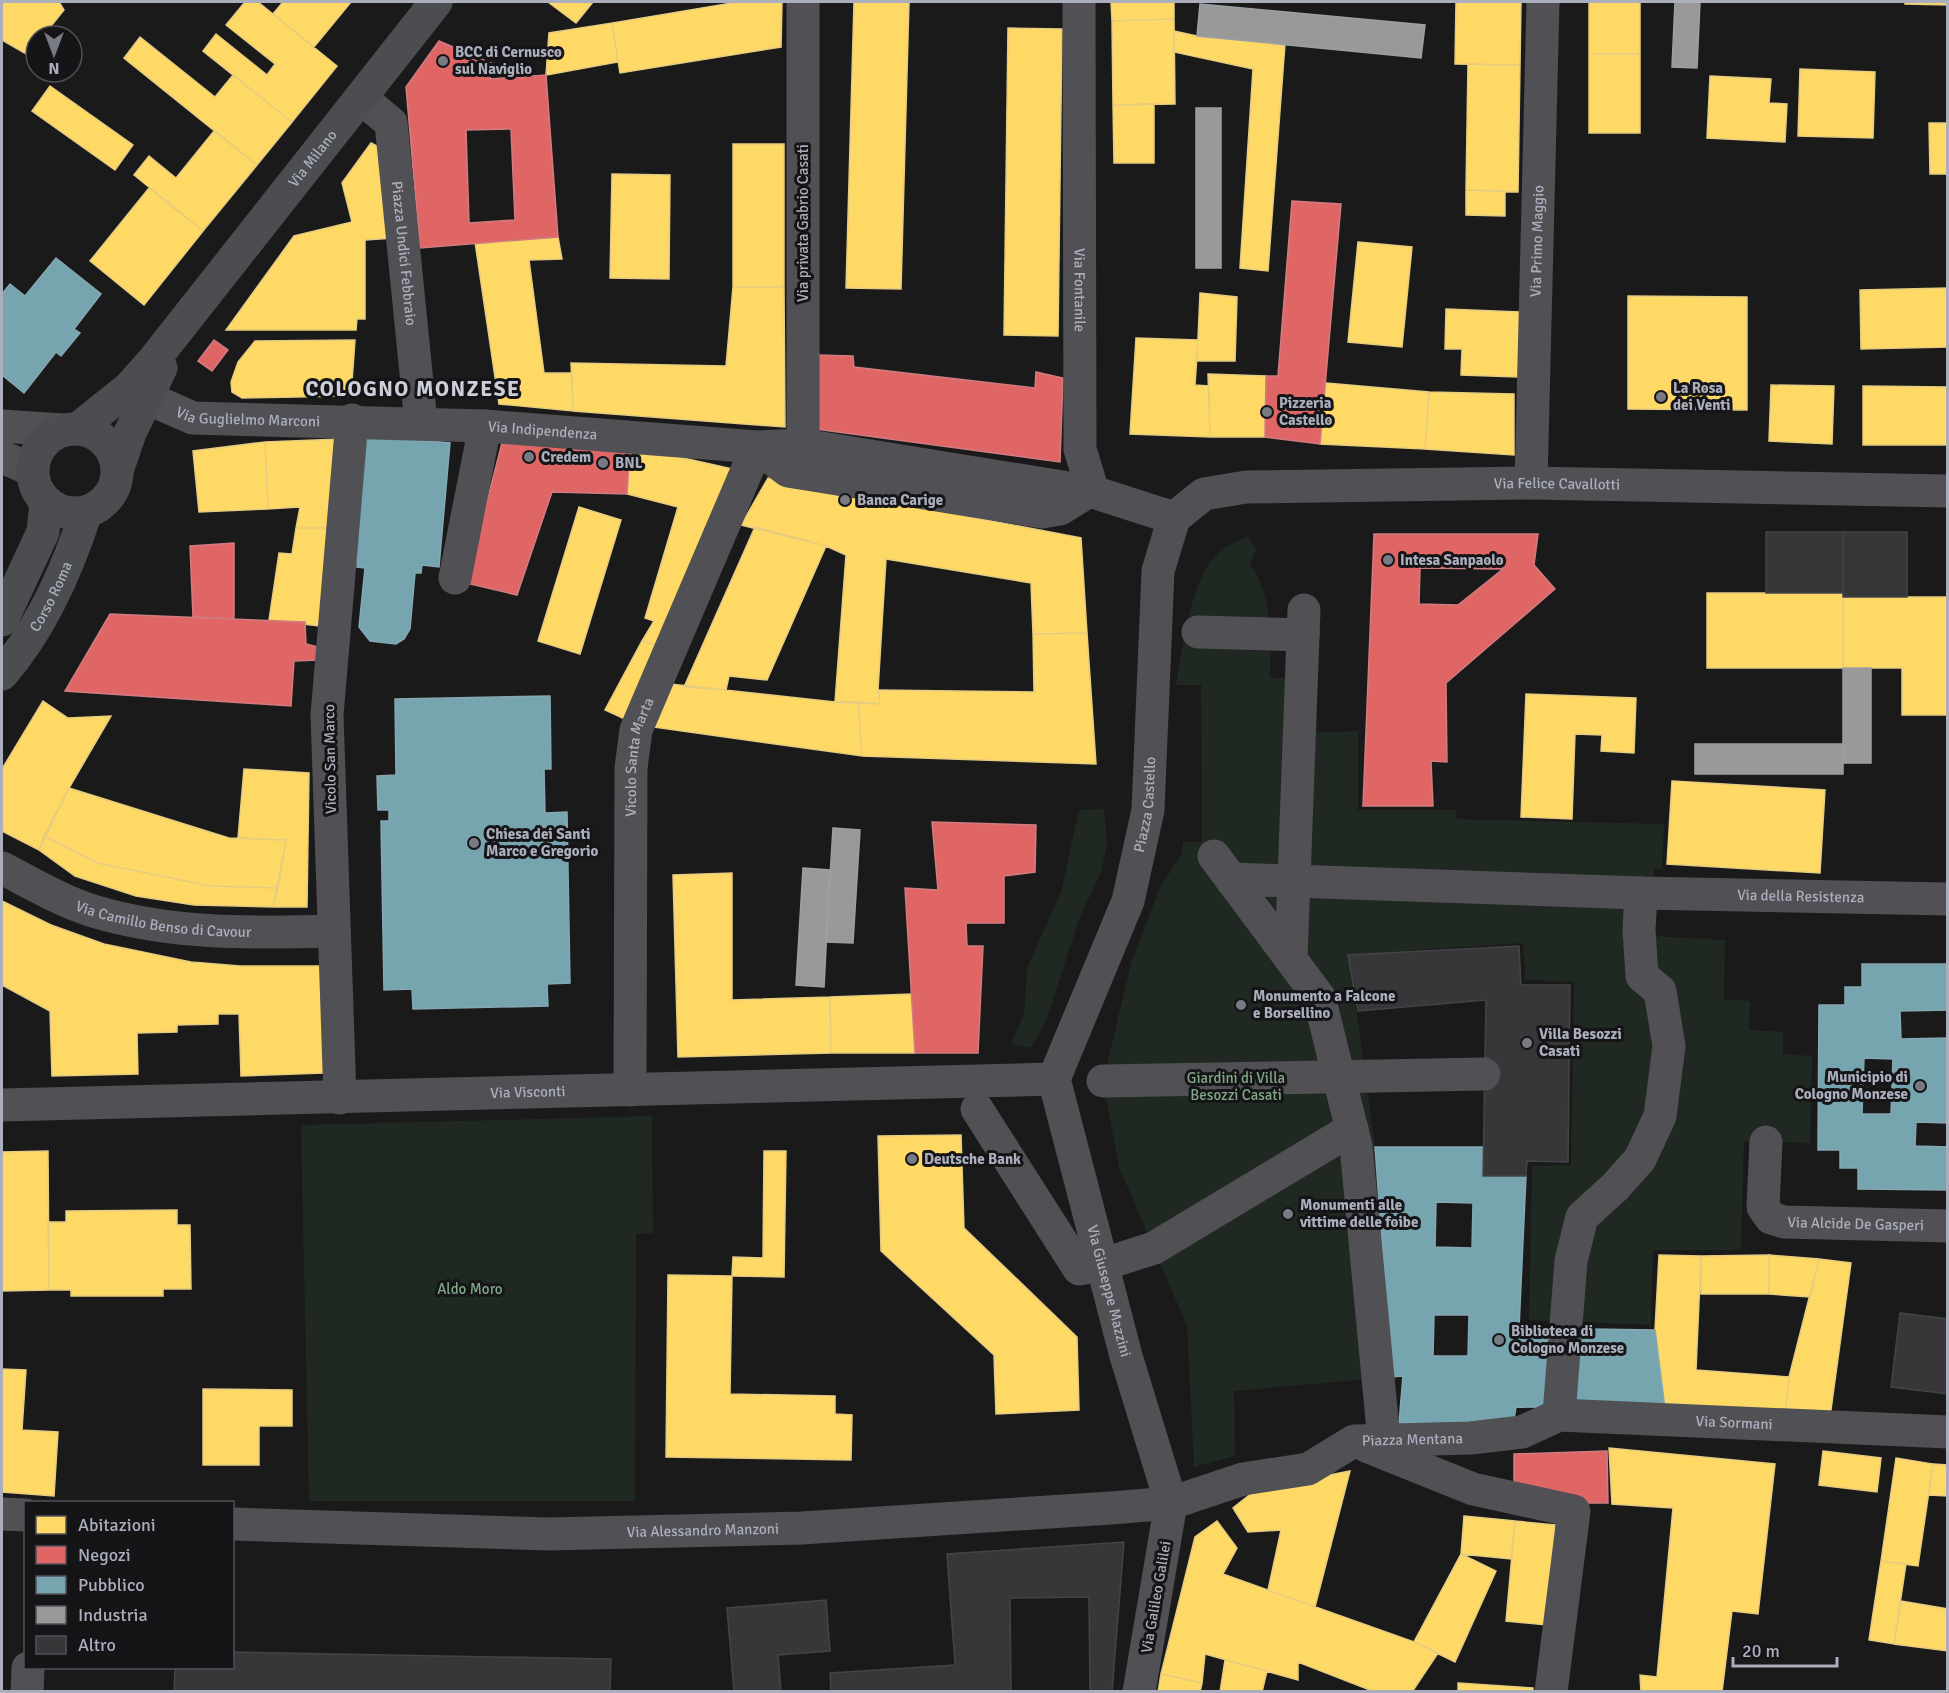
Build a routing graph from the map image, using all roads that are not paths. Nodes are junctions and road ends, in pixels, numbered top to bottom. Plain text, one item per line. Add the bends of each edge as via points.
1 (436, 2) edge
2 (803, 2) edge
3 (1079, 2) edge
4 (1543, 2) edge
5 (361, 98) junction
6 (191, 315) junction
7 (147, 398) junction
8 (421, 423) junction
9 (2, 426) edge
10 (485, 426) junction
11 (351, 427) junction
12 (71, 429) junction
13 (803, 445) junction
14 (757, 447) junction
15 (2, 457) edge
16 (118, 468) junction
17 (32, 470) junction
18 (1531, 483) junction
19 (1091, 491) junction
20 (1947, 491) edge
21 (46, 502) junction
22 (86, 512) junction
23 (1174, 518) junction
24 (455, 578) dead end
25 (2, 620) edge
26 (1198, 632) dead end
27 (2, 674) edge
28 (2, 868) edge
29 (1294, 882) junction
30 (1648, 893) junction
31 (1947, 899) edge
32 (334, 931) junction
33 (1291, 960) junction
34 (1484, 1074) dead end
35 (1054, 1078) junction
36 (1338, 1078) junction
37 (1102, 1081) dead end
38 (630, 1090) junction
39 (340, 1098) junction
40 (2, 1106) edge
41 (978, 1109) dead end
42 (1352, 1129) junction
43 (1766, 1142) dead end
44 (1947, 1226) edge
45 (1101, 1265) junction
46 (1559, 1415) junction
47 (1522, 1432) joint
48 (1947, 1432) edge
49 (1369, 1441) junction
50 (1171, 1503) junction
51 (2, 1514) edge
52 (24, 1515) edge
53 (234, 1524) edge
54 (27, 1669) edge
55 (27, 1692) edge
56 (1139, 1692) edge
57 (1551, 1692) edge

1 - 5 main road, Via Milano
2 - 13 street, Via privata Gabrio Casati
3 - 19 street, Via Fontanile via 1080,449
4 - 18 street, Via Primo Maggio
5 - 6 main road, Via Milano
5 - 8 street, Piazza Undici Febbraio via 392,123
6 - 7 main road, Via Milano
6 - 12 main road, Via Milano via 129,388
7 - 11 street, Via Guglielmo Marconi via 193,418
7 - 16 main road, Via Milano
8 - 10 street
8 - 11 street
9 - 12 street
10 - 14 street, Via Indipendenza
10 - 24 street, Via Indipendenza
11 - 32 street, Vicolo San Marco via 327,715
12 - 16 main road via 99,435 113,451
12 - 17 main road via 47,438 35,454
13 - 14 street, Via Indipendenza
13 - 19 street, Via Indipendenza
14 - 19 street via 788,471 1042,512 1060,509
14 - 38 street, Vicolo Santa Marta via 636,730 631,768
15 - 17 street
16 - 22 main road via 113,490 104,502
17 - 21 main road via 37,490
18 - 20 street, Via Felice Cavallotti
18 - 23 street, Via Felice Cavallotti via 1245,487 1204,494
19 - 23 street
21 - 22 main road via 70,513
21 - 25 main road, Corso Roma via 43,532
22 - 27 main road, Corso Roma via 70,558 28,638
23 - 35 street, Piazza Castello via 1158,571 1148,810 1137,862 1128,901
26 - 29 street via 1303,622
28 - 32 street, Via Camillo Benso di Cavour via 91,910 151,925 205,931
29 - 30 street, Via della Resistenza
29 - 33 street
29 - 33 street, Via della Resistenza via 1223,868
30 - 31 street, Via della Resistenza
30 - 46 street via 1639,930 1642,976 1660,991 1670,1046 1660,1116 1640,1159 1582,1217 1571,1261
32 - 39 street, Vicolo San Marco
33 - 36 street via 1319,997
34 - 36 street
35 - 38 street, Via Visconti
35 - 45 street, Via Giuseppe Mazzini
36 - 37 street
36 - 42 street
38 - 39 street, Via Visconti
39 - 40 street, Via Visconti
41 - 45 street via 1079,1269
42 - 45 street via 1154,1248
42 - 49 street via 1356,1146
43 - 44 street, Via Alcide De Gasperi via 1763,1207 1771,1218 1784,1222
45 - 50 street, Via Giuseppe Mazzini
46 - 47 street, Via Sormani
46 - 48 street, Via Sormani
47 - 49 street, Piazza Mentana
49 - 50 street, Piazza Mentana via 1308,1469 1243,1479
49 - 57 street via 1473,1489 1574,1511
50 - 53 street, Via Alessandro Manzoni via 802,1528 571,1534
50 - 56 street, Via Galileo Galilei
51 - 52 street
54 - 55 street

